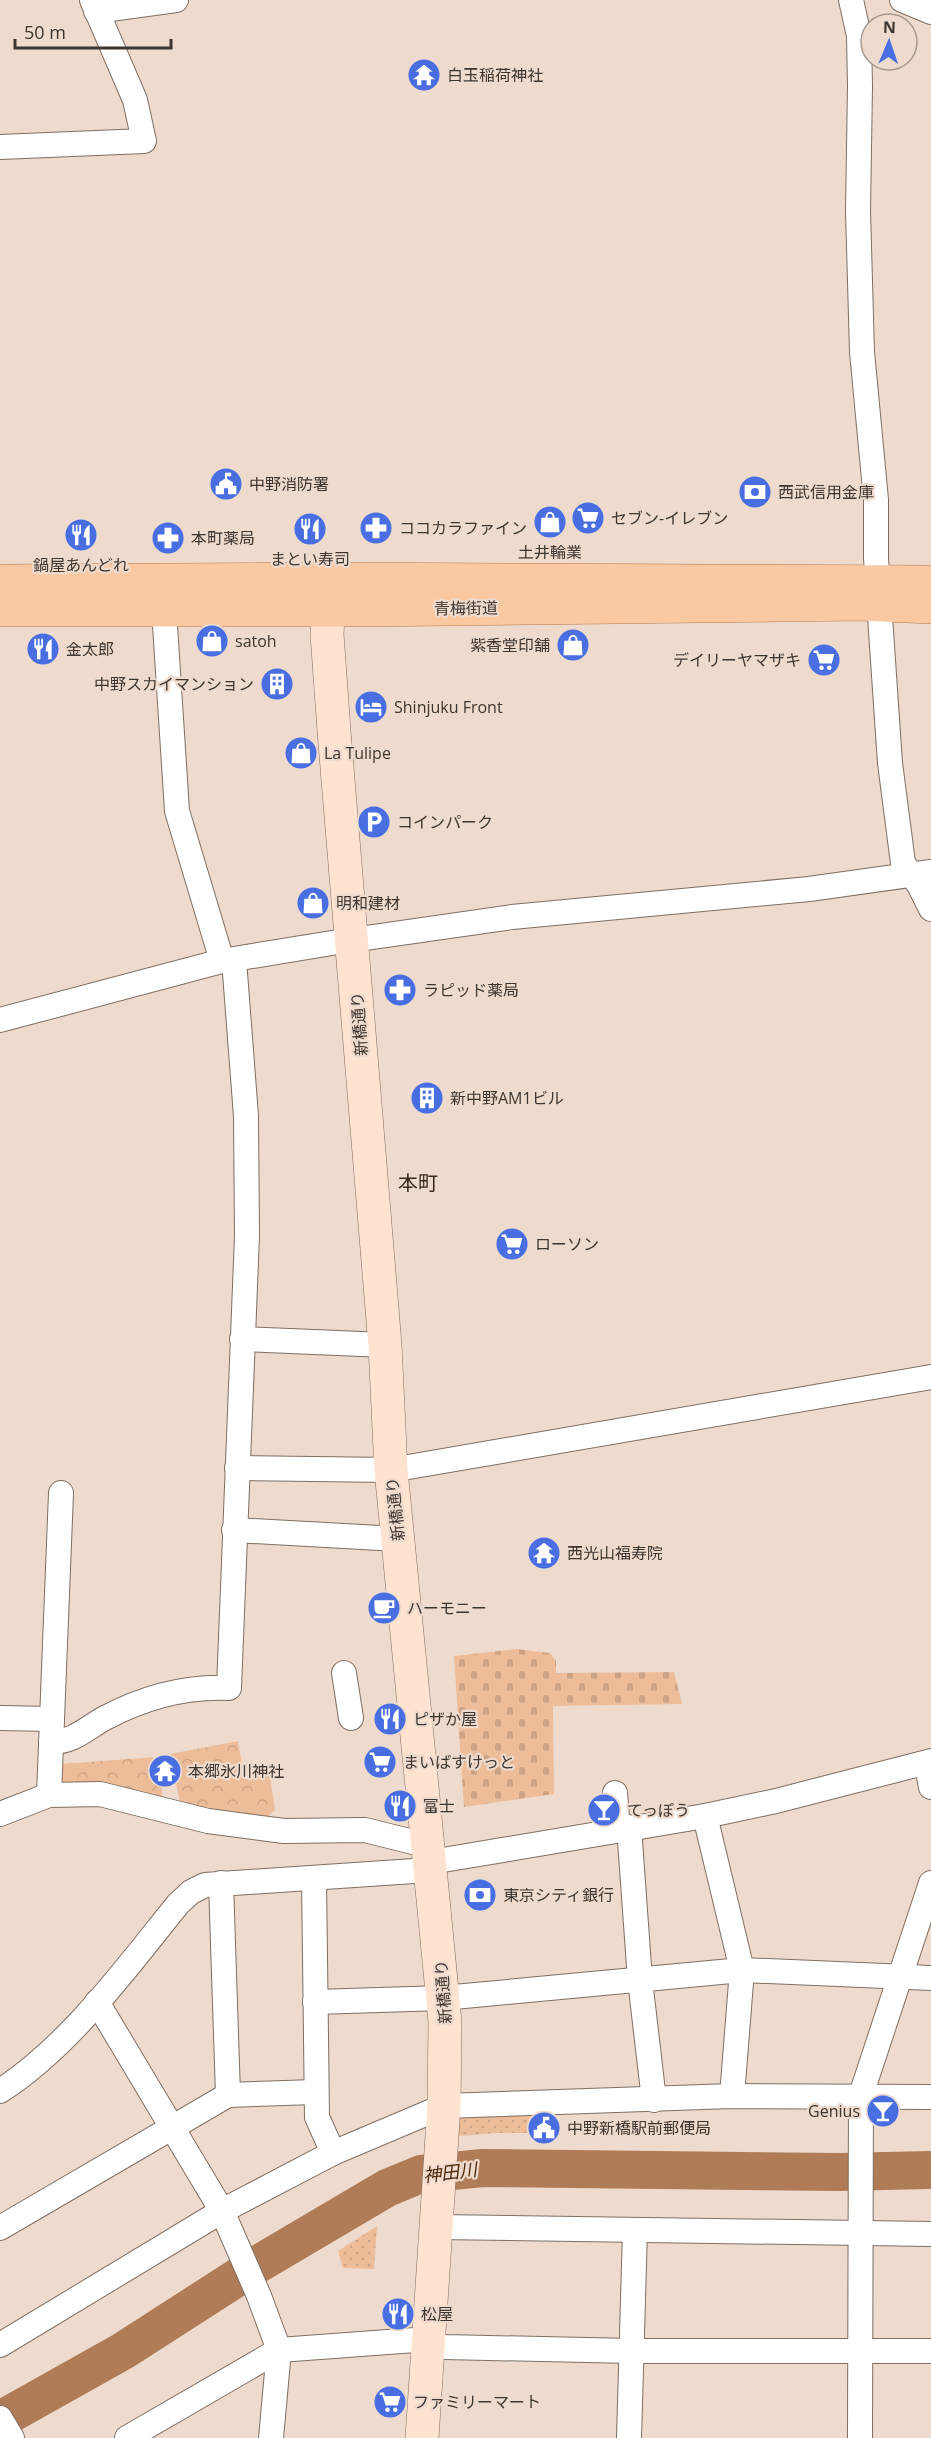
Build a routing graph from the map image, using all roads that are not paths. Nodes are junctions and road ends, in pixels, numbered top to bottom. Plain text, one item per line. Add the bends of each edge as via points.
1 (176, 0) edge
2 (851, 0) edge
3 (902, 0) edge
4 (94, 5) edge
5 (931, 12) edge
6 (0, 147) edge
7 (0, 581) edge
8 (931, 582) edge
9 (879, 593) junction
10 (329, 594) junction
11 (931, 607) edge
12 (0, 610) edge
13 (164, 610) junction
14 (922, 873) edge
15 (931, 909) edge
16 (352, 939) junction
17 (228, 960) junction
18 (0, 1020) edge
19 (242, 1339) junction
20 (385, 1345) junction
21 (931, 1377) edge
22 (237, 1468) junction
23 (391, 1470) junction
24 (61, 1493) dead end
25 (234, 1530) junction
26 (398, 1539) junction
27 (344, 1673) dead end
28 (0, 1718) edge
29 (351, 1718) dead end
30 (51, 1731) junction
31 (931, 1763) edge
32 (931, 1787) edge
33 (615, 1793) dead end
34 (49, 1795) junction
35 (0, 1814) edge
36 (705, 1816) junction
37 (623, 1828) junction
38 (430, 1856) junction
39 (315, 1878) junction
40 (221, 1883) junction
41 (931, 1884) edge
42 (742, 1970) junction
43 (899, 1975) junction
44 (931, 1978) edge
45 (640, 1980) junction
46 (443, 1998) junction
47 (97, 2002) junction
48 (315, 2002) junction
49 (0, 2091) edge
50 (315, 2092) junction
51 (861, 2095) junction
52 (228, 2096) junction
53 (732, 2096) junction
54 (931, 2097) edge
55 (654, 2100) junction
56 (444, 2106) junction
57 (173, 2128) junction
58 (333, 2153) junction
59 (222, 2211) junction
60 (437, 2226) junction
61 (0, 2228) edge
62 (635, 2230) junction
63 (860, 2232) junction
64 (931, 2234) edge
65 (0, 2345) edge
66 (428, 2345) junction
67 (279, 2350) junction
68 (860, 2350) junction
69 (632, 2351) junction
70 (931, 2351) edge
71 (0, 2418) edge
72 (12, 2438) edge
73 (127, 2438) edge
74 (271, 2438) edge
75 (422, 2438) edge
76 (629, 2438) edge
77 (860, 2438) edge

1 - 4 street
2 - 9 street via 859,36 862,352 874,479
3 - 5 street
4 - 6 street via 135,100 144,141
7 - 10 main road, 青梅街道
8 - 9 main road, 青梅街道
9 - 10 main road, 青梅街道
9 - 11 main road, 青梅街道
9 - 14 street via 890,763 903,862
10 - 13 main road, 青梅街道
10 - 16 street, 新橋通り via 327,634
12 - 13 main road, 青梅街道
13 - 17 street via 177,811
14 - 15 street
14 - 16 street via 809,889 512,917
16 - 17 street
16 - 20 street, 新橋通り
17 - 18 street
17 - 19 street via 246,1116 248,1236
19 - 20 street
19 - 22 street
20 - 23 street, 新橋通り
21 - 23 street
22 - 23 street
22 - 25 street
23 - 26 street, 新橋通り
24 - 30 street
25 - 26 street
25 - 30 street via 229,1688 152,1696 66,1742
26 - 38 street, 新橋通り
27 - 29 street
28 - 30 street
30 - 34 street
31 - 32 street
31 - 36 street
33 - 37 street
34 - 35 street
34 - 38 street via 100,1794 208,1821 284,1830 365,1830
36 - 37 street
36 - 42 street
37 - 38 street via 443,1860
37 - 45 street
38 - 39 street via 414,1871
38 - 46 street, 新橋通り
39 - 40 street
39 - 48 street
40 - 47 street via 198,1889 178,1904
40 - 52 street
41 - 43 street
42 - 43 street
42 - 45 street
42 - 53 street
43 - 44 street
43 - 51 street
45 - 46 street
45 - 55 street
46 - 48 street
46 - 56 street, 新橋通り
47 - 49 street via 49,2052
47 - 57 street
48 - 50 street
50 - 52 street
50 - 58 street via 317,2117
51 - 53 street
51 - 54 street
51 - 63 street
52 - 57 street
53 - 55 street
55 - 56 street
56 - 58 street
56 - 60 street, 新橋通り
57 - 59 street
57 - 61 street
58 - 59 street
59 - 65 street
59 - 67 street
60 - 62 street
60 - 66 street, 新橋通り
62 - 63 street
62 - 69 street
63 - 64 street
63 - 68 street
66 - 67 street via 415,2340
66 - 69 street
66 - 75 street, 新橋通り
67 - 73 street
67 - 74 street
68 - 69 street
68 - 70 street
68 - 77 street
69 - 76 street
71 - 72 street

